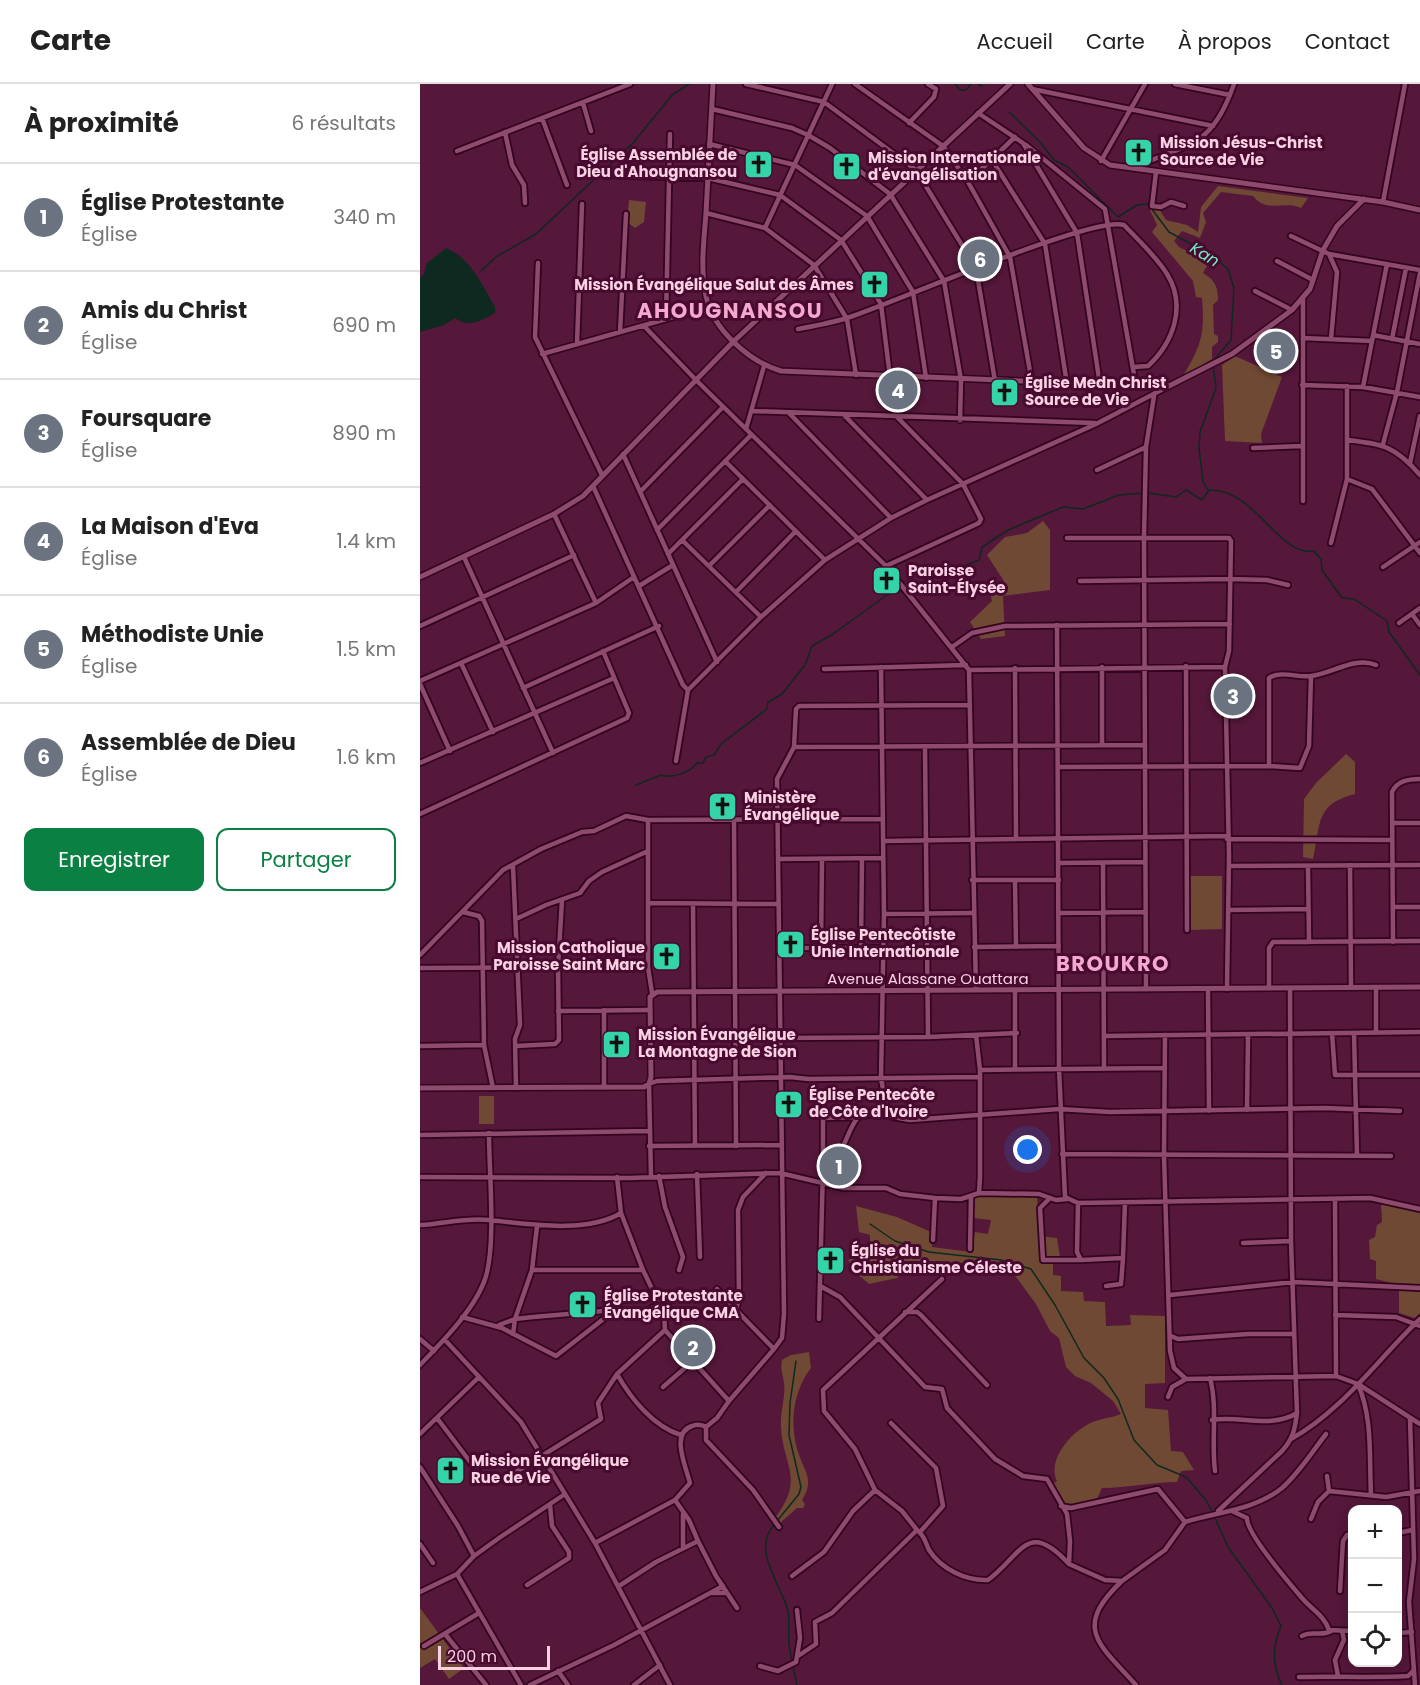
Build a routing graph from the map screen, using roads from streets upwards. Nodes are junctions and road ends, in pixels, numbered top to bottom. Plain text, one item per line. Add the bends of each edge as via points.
1 (630, 84) edge
2 (712, 84) edge
3 (746, 84) edge
4 (832, 84) edge
5 (855, 84) edge
6 (928, 84) edge
7 (1010, 84) edge
8 (1145, 84) edge
9 (1175, 84) edge
10 (1234, 84) edge
11 (1405, 84) edge
12 (1030, 86) edge
13 (1230, 95) junction
14 (824, 102) junction
15 (583, 103) junction
16 (1131, 108) junction
17 (712, 109) junction
18 (978, 113) junction
19 (542, 118) junction
20 (909, 123) junction
21 (1213, 126) junction
22 (591, 131) dead end
23 (505, 132) junction
24 (670, 134) dead end
25 (808, 135) junction
26 (1015, 137) junction
27 (709, 144) junction
28 (1023, 144) junction
29 (943, 146) junction
30 (457, 151) dead end
31 (992, 160) junction
32 (1101, 161) junction
33 (795, 165) junction
34 (1132, 169) junction
35 (916, 170) junction
36 (1156, 172) junction
37 (627, 176) dead end
38 (668, 177) junction
39 (708, 178) junction
40 (968, 182) junction
41 (567, 185) dead end
42 (890, 194) junction
43 (780, 195) junction
44 (1365, 199) junction
45 (1383, 202) junction
46 (525, 203) dead end
47 (582, 204) dead end
48 (1185, 206) dead end
49 (1420, 210) edge
50 (706, 213) junction
51 (626, 214) dead end
52 (867, 216) junction
53 (1109, 224) junction
54 (765, 228) junction
55 (1077, 233) junction
56 (1292, 236) dead end
57 (841, 240) junction
58 (1045, 244) junction
59 (1323, 250) junction
60 (1329, 254) junction
61 (1010, 257) junction
62 (1277, 261) dead end
63 (538, 263) dead end
64 (1387, 264) junction
65 (813, 265) junction
66 (976, 268) junction
67 (1406, 268) junction
68 (1420, 272) edge
69 (1313, 280) junction
70 (944, 281) junction
71 (1256, 291) dead end
72 (913, 292) junction
73 (1303, 299) junction
74 (881, 304) junction
75 (709, 307) junction
76 (1292, 310) junction
77 (666, 318) junction
78 (846, 319) junction
79 (644, 326) junction
80 (798, 329) dead end
81 (620, 332) junction
82 (1304, 338) junction
83 (1372, 338) junction
84 (1331, 339) junction
85 (1392, 339) junction
86 (734, 341) junction
87 (1407, 342) junction
88 (577, 344) junction
89 (1420, 344) edge
90 (542, 354) junction
91 (764, 366) junction
92 (1134, 367) junction
93 (856, 375) junction
94 (890, 377) junction
95 (926, 378) junction
96 (696, 380) junction
97 (961, 380) junction
98 (995, 381) junction
99 (1032, 383) junction
100 (1067, 384) junction
101 (1100, 385) junction
102 (1302, 385) junction
103 (1136, 386) junction
104 (1347, 386) junction
105 (1167, 387) junction
106 (1363, 387) junction
107 (1396, 392) junction
108 (1154, 396) junction
109 (1420, 397) edge
110 (723, 407) junction
111 (752, 411) junction
112 (789, 413) junction
113 (844, 415) junction
114 (1420, 416) edge
115 (898, 418) junction
116 (960, 420) junction
117 (1096, 424) junction
118 (746, 429) junction
119 (751, 435) junction
120 (1347, 440) junction
121 (1383, 444) junction
122 (1302, 446) junction
123 (1146, 447) junction
124 (1253, 448) dead end
125 (623, 454) junction
126 (725, 461) junction
127 (1410, 463) junction
128 (1097, 470) dead end
129 (602, 475) junction
130 (1420, 475) edge
131 (743, 479) junction
132 (1347, 479) junction
133 (963, 484) junction
134 (593, 486) junction
135 (640, 492) junction
136 (927, 500) junction
137 (1303, 501) dead end
138 (770, 505) junction
139 (554, 514) junction
140 (891, 518) junction
141 (657, 530) junction
142 (796, 531) junction
143 (1144, 537) junction
144 (859, 538) junction
145 (1067, 538) dead end
146 (682, 540) junction
147 (1331, 543) dead end
148 (1417, 544) edge
149 (1420, 553) edge
150 (668, 554) junction
151 (574, 555) junction
152 (464, 557) junction
153 (825, 560) junction
154 (673, 565) junction
155 (709, 566) junction
156 (886, 566) junction
157 (1383, 567) dead end
158 (420, 577) edge
159 (634, 578) junction
160 (1231, 579) junction
161 (1080, 581) dead end
162 (1144, 581) junction
163 (1287, 585) dead end
164 (639, 586) junction
165 (736, 592) junction
166 (482, 598) junction
167 (596, 603) junction
168 (1420, 608) edge
169 (1412, 614) junction
170 (761, 617) junction
171 (1400, 623) dead end
172 (1144, 624) junction
173 (1230, 624) junction
174 (1057, 625) junction
175 (1420, 625) edge
176 (420, 626) edge
177 (659, 626) junction
178 (504, 644) junction
179 (952, 647) junction
180 (603, 651) junction
181 (717, 662) junction
182 (461, 663) junction
183 (966, 664) junction
184 (1376, 665) dead end
185 (1186, 666) junction
186 (881, 667) junction
187 (1057, 667) junction
188 (1102, 667) junction
189 (1144, 667) junction
190 (1225, 667) junction
191 (1015, 668) junction
192 (824, 669) dead end
193 (969, 670) junction
194 (1311, 676) junction
195 (614, 678) junction
196 (420, 683) edge
197 (523, 688) junction
198 (688, 690) junction
199 (970, 705) junction
200 (881, 706) junction
201 (536, 715) junction
202 (493, 732) junction
203 (1102, 745) junction
204 (1144, 745) junction
205 (971, 746) junction
206 (1016, 746) junction
207 (1058, 746) junction
208 (794, 747) junction
209 (925, 747) junction
210 (882, 748) junction
211 (450, 751) junction
212 (553, 753) junction
213 (676, 761) dead end
214 (420, 764) edge
215 (1269, 766) junction
216 (1058, 767) junction
217 (1187, 767) junction
218 (1226, 767) junction
219 (1144, 768) junction
220 (1420, 779) edge
221 (420, 814) edge
222 (777, 819) junction
223 (883, 819) junction
224 (648, 820) junction
225 (734, 820) junction
226 (1392, 823) junction
227 (1420, 823) edge
228 (1187, 837) junction
229 (1227, 837) junction
230 (1144, 838) junction
231 (1016, 839) junction
232 (1059, 839) junction
233 (972, 840) junction
234 (1392, 840) junction
235 (883, 841) junction
236 (927, 841) junction
237 (648, 851) junction
238 (862, 858) junction
239 (883, 858) junction
240 (778, 859) junction
241 (822, 859) junction
242 (1144, 862) junction
243 (1059, 863) junction
244 (1103, 863) junction
245 (1392, 865) junction
246 (1420, 865) edge
247 (513, 866) junction
248 (1229, 866) junction
249 (1308, 866) junction
250 (1350, 866) junction
251 (972, 880) junction
252 (1015, 880) junction
253 (1059, 880) junction
254 (562, 900) junction
255 (648, 903) junction
256 (693, 904) junction
257 (736, 904) junction
258 (778, 904) junction
259 (1393, 907) junction
260 (1420, 907) edge
261 (1308, 909) junction
262 (1228, 910) junction
263 (463, 912) junction
264 (1144, 912) junction
265 (972, 913) junction
266 (1059, 913) junction
267 (1103, 913) junction
268 (884, 914) junction
269 (927, 914) junction
270 (516, 919) junction
271 (1187, 930) dead end
272 (1420, 941) edge
273 (1309, 942) junction
274 (1351, 942) junction
275 (1393, 942) junction
276 (1059, 946) junction
277 (974, 947) junction
278 (1016, 947) junction
279 (779, 948) junction
280 (821, 948) junction
281 (861, 948) junction
282 (884, 948) junction
283 (420, 955) edge
284 (515, 966) junction
285 (483, 967) junction
286 (648, 967) junction
287 (420, 968) edge
288 (558, 968) junction
289 (1350, 987) junction
290 (1376, 987) junction
291 (1420, 987) edge
292 (1269, 988) junction
293 (1290, 988) junction
294 (1146, 989) junction
295 (1208, 989) junction
296 (1227, 989) junction
297 (975, 990) junction
298 (1015, 990) junction
299 (1102, 990) junction
300 (883, 991) junction
301 (928, 991) junction
302 (1059, 991) junction
303 (694, 992) junction
304 (736, 992) junction
305 (779, 992) junction
306 (652, 993) junction
307 (604, 1010) junction
308 (650, 1010) junction
309 (558, 1011) junction
310 (1420, 1032) edge
311 (1017, 1033) junction
312 (1332, 1033) junction
313 (1354, 1033) junction
314 (1376, 1033) junction
315 (1209, 1034) junction
316 (1290, 1034) junction
317 (976, 1035) junction
318 (1165, 1035) junction
319 (1248, 1035) junction
320 (1104, 1036) junction
321 (883, 1037) junction
322 (928, 1037) junction
323 (779, 1038) junction
324 (484, 1045) junction
325 (420, 1046) edge
326 (515, 1046) junction
327 (1165, 1068) junction
328 (1059, 1069) junction
329 (1104, 1069) junction
330 (980, 1070) junction
331 (1016, 1070) junction
332 (1420, 1075) edge
333 (1354, 1076) junction
334 (978, 1077) junction
335 (881, 1078) junction
336 (779, 1079) junction
337 (736, 1080) junction
338 (694, 1081) junction
339 (650, 1084) junction
340 (604, 1087) junction
341 (420, 1088) edge
342 (493, 1088) junction
343 (516, 1088) junction
344 (1059, 1109) junction
345 (1355, 1109) junction
346 (1247, 1110) junction
347 (1291, 1110) junction
348 (887, 1111) junction
349 (1165, 1111) junction
350 (1209, 1111) junction
351 (1400, 1111) dead end
352 (980, 1113) junction
353 (858, 1117) junction
354 (649, 1131) junction
355 (489, 1133) junction
356 (420, 1135) edge
357 (780, 1145) junction
358 (649, 1146) junction
359 (695, 1146) junction
360 (736, 1146) junction
361 (1062, 1154) junction
362 (1164, 1156) junction
363 (1291, 1156) junction
364 (1357, 1156) junction
365 (1391, 1156) dead end
366 (823, 1168) junction
367 (766, 1173) junction
368 (780, 1173) junction
369 (697, 1174) junction
370 (659, 1176) junction
371 (420, 1177) edge
372 (617, 1177) junction
373 (651, 1177) junction
374 (489, 1178) junction
375 (821, 1180) junction
376 (979, 1193) junction
377 (971, 1197) junction
378 (935, 1198) junction
379 (1050, 1198) junction
380 (1067, 1199) junction
381 (1291, 1199) junction
382 (1335, 1199) junction
383 (1166, 1201) junction
384 (1125, 1202) junction
385 (1078, 1203) junction
386 (1420, 1209) edge
387 (621, 1213) junction
388 (490, 1220) junction
389 (420, 1225) edge
390 (537, 1226) junction
391 (933, 1240) dead end
392 (1291, 1241) junction
393 (1243, 1243) dead end
394 (970, 1249) dead end
395 (700, 1257) dead end
396 (1123, 1258) junction
397 (1081, 1260) junction
398 (532, 1270) junction
399 (643, 1270) junction
400 (679, 1270) dead end
401 (942, 1279) dead end
402 (1293, 1282) junction
403 (1335, 1284) junction
404 (1106, 1286) dead end
405 (822, 1287) junction
406 (1420, 1288) edge
407 (717, 1289) dead end
408 (1170, 1295) junction
409 (660, 1304) junction
410 (615, 1310) junction
411 (736, 1310) junction
412 (905, 1312) junction
413 (1335, 1315) junction
414 (462, 1317) junction
415 (515, 1319) junction
416 (819, 1319) dead end
417 (1419, 1323) edge
418 (496, 1326) junction
419 (664, 1330) junction
420 (513, 1334) junction
421 (1294, 1334) junction
422 (1171, 1336) junction
423 (878, 1337) junction
424 (420, 1339) edge
425 (445, 1340) junction
426 (774, 1349) junction
427 (434, 1351) junction
428 (693, 1361) junction
429 (420, 1365) edge
430 (617, 1374) junction
431 (1296, 1376) junction
432 (1336, 1376) junction
433 (479, 1377) junction
434 (1210, 1378) junction
435 (1186, 1379) junction
436 (1358, 1384) junction
437 (987, 1385) dead end
438 (663, 1387) dead end
439 (1375, 1393) junction
440 (1168, 1397) dead end
441 (1365, 1398) junction
442 (729, 1401) junction
443 (1297, 1413) junction
444 (437, 1418) junction
445 (1410, 1418) junction
446 (1212, 1420) junction
447 (891, 1423) dead end
448 (1420, 1424) edge
449 (705, 1427) junction
450 (420, 1434) edge
451 (1326, 1434) dead end
452 (681, 1435) junction
453 (1291, 1439) junction
454 (541, 1456) junction
455 (420, 1467) edge
456 (1215, 1471) dead end
457 (516, 1472) dead end
458 (480, 1475) dead end
459 (1328, 1476) dead end
460 (875, 1490) junction
461 (1329, 1491) junction
462 (1420, 1491) edge
463 (565, 1494) junction
464 (1410, 1494) junction
465 (1371, 1495) junction
466 (675, 1500) junction
467 (550, 1505) junction
468 (1061, 1506) junction
469 (1226, 1506) junction
470 (683, 1510) junction
471 (1231, 1510) junction
472 (1215, 1513) junction
473 (1311, 1519) dead end
474 (1185, 1522) junction
475 (779, 1527) dead end
476 (1412, 1530) junction
477 (919, 1531) junction
478 (1402, 1532) edge
479 (1348, 1535) edge
480 (698, 1541) junction
481 (595, 1543) junction
482 (420, 1544) edge
483 (683, 1548) junction
484 (474, 1557) junction
485 (433, 1563) dead end
486 (1069, 1564) junction
487 (457, 1574) junction
488 (792, 1576) dead end
489 (1122, 1581) junction
490 (527, 1585) dead end
491 (619, 1586) junction
492 (723, 1586) junction
493 (1340, 1591) dead end
494 (420, 1592) edge
495 (711, 1593) junction
496 (727, 1593) junction
497 (737, 1608) dead end
498 (797, 1610) dead end
499 (479, 1613) junction
500 (641, 1631) junction
501 (1331, 1631) junction
502 (1342, 1631) junction
503 (1348, 1631) edge
504 (1412, 1632) junction
505 (1402, 1633) edge
506 (445, 1634) junction
507 (1302, 1636) dead end
508 (424, 1646) dead end
509 (798, 1656) junction
510 (1413, 1661) junction
511 (1420, 1661) edge
512 (660, 1665) junction
513 (759, 1666) dead end
514 (1414, 1668) junction
515 (558, 1671) junction
516 (1338, 1676) junction
517 (1299, 1677) dead end
518 (1369, 1682) edge
519 (486, 1685) edge
520 (521, 1685) edge
521 (530, 1685) edge
522 (568, 1685) edge
523 (634, 1685) edge
524 (670, 1685) edge
525 (1136, 1685) edge
526 (1415, 1685) edge

1 - 15 street
2 - 17 street
3 - 14 street
4 - 14 street
5 - 20 street
6 - 20 street via 936,92
7 - 18 street
8 - 16 street
9 - 13 street
10 - 13 street
11 - 45 street
12 - 16 street
12 - 32 street via 1083,148
13 - 21 street
14 - 25 street
14 - 35 street
15 - 19 street
15 - 22 street
16 - 21 street
16 - 32 street
17 - 25 street
17 - 27 street
18 - 26 street
18 - 29 street
19 - 23 street
19 - 41 street
20 - 29 street
21 - 34 street via 1186,148
23 - 30 street
23 - 46 street via 512,165 524,185
24 - 38 street
25 - 33 street
25 - 42 street
26 - 28 street
26 - 31 street
27 - 33 street
27 - 39 street
28 - 53 street via 1103,206
28 - 55 street
29 - 35 street
29 - 40 street
31 - 40 street
31 - 58 street
32 - 34 street
33 - 43 street
33 - 52 street
34 - 36 street
35 - 42 street
35 - 66 street
36 - 44 street
36 - 48 street via 1152,206 1171,202
37 - 38 street
38 - 39 street
38 - 77 street
39 - 43 street
39 - 50 street
40 - 61 street
42 - 52 street
42 - 70 street
43 - 54 street
43 - 57 street
44 - 45 street
44 - 59 street via 1345,216
45 - 49 street
47 - 88 street
50 - 54 street
50 - 75 street via 704,282
51 - 81 street
52 - 57 street
52 - 72 street
53 - 55 street
53 - 92 street
53 - 92 street via 1124,225 1136,237 1168,275 1174,294 1174,323 1167,345 1148,366
54 - 65 street
55 - 58 street
55 - 101 street
56 - 59 street
57 - 65 street
57 - 74 street
58 - 61 street
58 - 100 street
59 - 60 street
59 - 69 street
60 - 64 street
60 - 84 street via 1337,272
61 - 66 street
61 - 99 street
62 - 69 street
63 - 90 street via 535,338
64 - 67 street
64 - 83 street
65 - 78 street
65 - 86 street
66 - 70 street
66 - 98 street
67 - 68 street
67 - 85 street
68 - 87 street
69 - 73 street
70 - 72 street
70 - 97 street
71 - 76 street
72 - 74 street
72 - 95 street
73 - 76 street
73 - 82 street
74 - 78 street
74 - 94 street
75 - 77 street
75 - 86 street
76 - 105 street via 1232,354
77 - 79 street
78 - 80 street
78 - 93 street
79 - 81 street
79 - 96 street
81 - 88 street
82 - 84 street
82 - 102 street
83 - 84 street
83 - 85 street
83 - 106 street
85 - 87 street
86 - 91 street
86 - 96 street
87 - 89 street
87 - 107 street
88 - 90 street
90 - 129 street
91 - 93 street via 794,373
91 - 111 street
92 - 103 street
93 - 94 street
94 - 95 street
95 - 97 street
96 - 110 street
96 - 125 street
97 - 98 street
97 - 116 street
98 - 99 street
99 - 100 street
100 - 101 street
101 - 103 street
102 - 104 street
102 - 122 street
103 - 105 street
104 - 106 street
104 - 120 street
105 - 108 street
106 - 107 street
107 - 109 street
107 - 121 street
108 - 117 street
108 - 123 street
110 - 118 street
110 - 135 street
111 - 112 street
111 - 118 street
112 - 113 street
112 - 140 street
113 - 115 street
113 - 136 street
114 - 127 street
115 - 116 street
115 - 133 street
116 - 117 street
117 - 133 street
118 - 119 street
119 - 126 street
119 - 144 street
120 - 121 street
120 - 132 street
121 - 127 street
122 - 124 street
122 - 137 street
123 - 128 street
123 - 143 street
125 - 129 street
125 - 135 street
126 - 131 street
126 - 141 street
127 - 130 street
129 - 134 street
131 - 138 street
131 - 146 street
132 - 147 street
132 - 148 street via 1372,489
133 - 136 street
133 - 156 street via 981,519 979,523
134 - 139 street
134 - 159 street
135 - 141 street
136 - 140 street
138 - 142 street
138 - 155 street
139 - 151 street
139 - 152 street
140 - 144 street
141 - 150 street
142 - 153 street
142 - 165 street
143 - 145 street
143 - 160 street via 1229,538
143 - 162 street
144 - 153 street
144 - 156 street
146 - 150 street
146 - 155 street
148 - 149 street
148 - 157 street
150 - 154 street
151 - 166 street
151 - 167 street
152 - 158 street
152 - 166 street
153 - 170 street
154 - 164 street
154 - 181 street
155 - 165 street
156 - 179 street
159 - 164 street
159 - 167 street
160 - 162 street
160 - 163 street
160 - 173 street
161 - 162 street
162 - 172 street
164 - 177 street
165 - 170 street
166 - 176 street
166 - 178 street
167 - 178 street
168 - 169 street
169 - 171 street
169 - 175 street
170 - 181 street
172 - 173 street
172 - 174 street
172 - 189 street
173 - 190 street via 1230,651
174 - 179 street via 981,630
174 - 187 street
177 - 180 street
177 - 198 street
178 - 182 street
178 - 197 street
179 - 183 street
180 - 195 street
180 - 197 street
181 - 198 street
182 - 196 street
182 - 202 street
183 - 186 street
183 - 193 street
184 - 194 street via 1356,663
185 - 189 street
185 - 190 street
185 - 217 street
186 - 192 street
186 - 200 street
187 - 188 street
187 - 191 street
187 - 207 street
188 - 189 street
188 - 203 street
189 - 204 street
190 - 218 street
191 - 193 street
191 - 206 street
193 - 199 street
194 - 215 street via 1309,746 1303,761 1295,769
194 - 215 street via 1269,678
195 - 201 street
195 - 212 street via 629,713 627,718
196 - 211 street
197 - 201 street
198 - 213 street
199 - 200 street
199 - 205 street
200 - 208 street via 799,706
200 - 210 street
201 - 202 street
201 - 212 street
202 - 211 street
203 - 204 street
203 - 207 street
204 - 219 street
205 - 206 street
205 - 209 street
205 - 233 street
206 - 207 street
206 - 231 street
207 - 216 street
208 - 210 street
208 - 222 street via 777,779
209 - 210 street
209 - 236 street
210 - 223 street
211 - 214 street
212 - 221 street
215 - 218 street
216 - 219 street
216 - 232 street
217 - 218 street
217 - 219 street
217 - 228 street
218 - 229 street
219 - 230 street
220 - 226 street via 1405,780 1394,789
222 - 223 street
222 - 225 street
222 - 240 street
223 - 235 street
224 - 225 street
224 - 237 street
224 - 247 street via 626,816 554,843
225 - 257 street
226 - 227 street
226 - 234 street
228 - 229 street
228 - 230 street
228 - 271 street
229 - 234 street
229 - 248 street
230 - 232 street
230 - 242 street
231 - 232 street
231 - 233 street
232 - 243 street
233 - 236 street
233 - 251 street
234 - 245 street
235 - 236 street
235 - 239 street
236 - 269 street
237 - 254 street via 602,872 580,893
237 - 255 street
238 - 239 street
238 - 241 street
238 - 281 street
239 - 268 street
240 - 241 street
240 - 258 street
241 - 280 street
242 - 244 street
242 - 264 street
243 - 244 street
243 - 253 street
244 - 267 street
245 - 246 street
245 - 250 street
245 - 259 street
247 - 263 street via 492,879
247 - 270 street
248 - 249 street
248 - 262 street
249 - 250 street
249 - 261 street
250 - 274 street
251 - 252 street
251 - 265 street
252 - 253 street
252 - 278 street
253 - 266 street
254 - 270 street
254 - 288 street
255 - 256 street
255 - 286 street
256 - 257 street
256 - 303 street
257 - 258 street
257 - 304 street
258 - 279 street
259 - 260 street
259 - 275 street
261 - 262 street
261 - 273 street
262 - 296 street
263 - 283 street
263 - 285 street via 481,918
264 - 267 street
264 - 294 street
265 - 269 street
265 - 277 street
266 - 267 street
266 - 276 street
267 - 299 street
268 - 269 street
268 - 282 street
269 - 301 street
270 - 284 street
272 - 275 street
273 - 274 street
273 - 292 street via 1270,944
274 - 275 street
274 - 289 street
276 - 278 street
276 - 302 street
277 - 278 street
277 - 297 street
279 - 280 street
279 - 305 street
280 - 281 street
281 - 282 street
282 - 300 street
284 - 285 street
284 - 288 street
284 - 326 street via 520,1025
285 - 287 street
285 - 324 street
286 - 288 street
286 - 306 street
288 - 309 street
289 - 290 street, Avenue Alassane Ouattara
289 - 293 street, Avenue Alassane Ouattara
290 - 291 street, Avenue Alassane Ouattara
290 - 314 street
292 - 293 street, Avenue Alassane Ouattara
292 - 296 street, Avenue Alassane Ouattara
293 - 316 street
294 - 295 street, Avenue Alassane Ouattara
294 - 299 street, Avenue Alassane Ouattara
295 - 296 street, Avenue Alassane Ouattara
295 - 315 street
297 - 298 street, Avenue Alassane Ouattara
297 - 301 street, Avenue Alassane Ouattara
298 - 302 street, Avenue Alassane Ouattara
298 - 311 street
299 - 302 street, Avenue Alassane Ouattara
299 - 320 street
300 - 301 street, Avenue Alassane Ouattara
300 - 305 street, Avenue Alassane Ouattara
300 - 321 street
301 - 322 street
302 - 328 street
303 - 304 street, Avenue Alassane Ouattara
303 - 306 street, Avenue Alassane Ouattara
303 - 338 street
304 - 305 street, Avenue Alassane Ouattara
304 - 337 street
305 - 323 street
306 - 308 street
307 - 308 street
307 - 309 street
307 - 340 street
308 - 339 street
309 - 326 street via 558,1043
310 - 314 street
311 - 317 street
311 - 331 street
312 - 313 street
312 - 316 street
312 - 333 street via 1333,1072 1337,1076
313 - 314 street
313 - 333 street
315 - 318 street
315 - 319 street
315 - 350 street
316 - 319 street
316 - 347 street
317 - 322 street
317 - 330 street
318 - 320 street
318 - 327 street
319 - 346 street
320 - 329 street
321 - 322 street
321 - 323 street
321 - 335 street
323 - 336 street
324 - 325 street
324 - 342 street
326 - 343 street
327 - 329 street
327 - 349 street
328 - 329 street
328 - 331 street
328 - 344 street
330 - 331 street
330 - 334 street
332 - 333 street
333 - 345 street
334 - 335 street
334 - 352 street
335 - 336 street
335 - 348 street
336 - 337 street
336 - 357 street
337 - 338 street
337 - 360 street
338 - 339 street
338 - 359 street
339 - 340 street via 640,1088
339 - 354 street
340 - 343 street
341 - 342 street
342 - 343 street
344 - 349 street
344 - 352 street
344 - 361 street
345 - 347 street
345 - 351 street
345 - 364 street
346 - 347 street
346 - 350 street
347 - 363 street
348 - 352 street via 893,1117 910,1120
348 - 353 street
349 - 350 street
349 - 362 street
352 - 376 street
353 - 366 street via 843,1151
353 - 366 street via 823,1118
354 - 355 street
354 - 358 street
355 - 356 street
355 - 374 street
357 - 360 street
357 - 368 street
358 - 359 street
358 - 373 street
359 - 360 street
361 - 362 street
361 - 380 street
362 - 363 street
362 - 383 street
363 - 364 street
363 - 381 street
364 - 365 street
366 - 375 street
367 - 368 street
367 - 369 street
367 - 411 street via 743,1197 738,1210
368 - 375 street
368 - 426 street via 783,1325 782,1338
369 - 370 street
369 - 395 street
370 - 373 street
370 - 400 street via 667,1216 682,1257
371 - 374 street
372 - 373 street
372 - 374 street
372 - 387 street
374 - 388 street
375 - 378 street via 844,1188 886,1188 900,1194
375 - 405 street
376 - 377 street
376 - 379 street via 1040,1194
377 - 378 street
377 - 394 street
378 - 391 street
379 - 380 street
379 - 397 street via 1040,1208 1043,1260
380 - 385 street
381 - 382 street
381 - 383 street
381 - 392 street
382 - 386 street via 1370,1198
382 - 403 street
383 - 384 street
383 - 408 street
384 - 385 street
384 - 396 street
385 - 397 street via 1077,1252
387 - 390 street via 601,1222
387 - 399 street
388 - 389 street
388 - 390 street
388 - 414 street via 486,1275
390 - 398 street
392 - 393 street
392 - 402 street
396 - 397 street
396 - 404 street via 1121,1284
398 - 399 street
398 - 415 street
399 - 409 street
401 - 412 street
402 - 403 street
402 - 408 street
402 - 421 street
403 - 406 street
403 - 413 street
405 - 416 street
405 - 423 street via 840,1297
407 - 411 street
408 - 422 street
409 - 410 street via 645,1311
409 - 419 street
410 - 415 street
410 - 420 street via 560,1355
411 - 426 street
412 - 423 street
412 - 437 street via 921,1315
413 - 417 street via 1396,1317
413 - 432 street
414 - 418 street
414 - 425 street
415 - 418 street
415 - 420 street
417 - 436 street
418 - 420 street
419 - 428 street
419 - 430 street
421 - 422 street via 1178,1339
421 - 431 street
422 - 435 street via 1171,1362
423 - 460 street via 823,1390 822,1397 824,1411 855,1449
423 - 468 street via 925,1387 942,1389 947,1408 986,1451 1016,1473 1047,1479
424 - 427 street
425 - 427 street
425 - 433 street
426 - 442 street
427 - 429 street
428 - 438 street
428 - 442 street
430 - 452 street via 630,1395 664,1429
430 - 454 street via 598,1403 601,1419
431 - 432 street
431 - 434 street
431 - 443 street
432 - 436 street
433 - 444 street
433 - 454 street via 521,1422
434 - 435 street
434 - 446 street
435 - 440 street via 1172,1387
436 - 439 street
436 - 441 street
436 - 453 street via 1305,1432
439 - 441 street
439 - 445 street
441 - 465 street
442 - 449 street
443 - 446 street via 1270,1422
443 - 453 street
444 - 450 street
444 - 458 street
445 - 448 street
445 - 464 street
446 - 456 street
447 - 477 street via 936,1468 939,1477 943,1506
449 - 452 street via 694,1425
449 - 475 street via 706,1440 753,1490
451 - 471 street via 1280,1490 1256,1504
452 - 466 street via 690,1483
453 - 469 street
454 - 457 street
454 - 463 street
455 - 484 street
459 - 461 street
460 - 477 street via 902,1511
460 - 488 street via 853,1511 824,1552
461 - 465 street
461 - 473 street via 1318,1502
462 - 464 street
463 - 467 street
463 - 481 street
464 - 465 street
464 - 476 street
466 - 470 street
466 - 481 street
467 - 484 street
467 - 490 street via 552,1526 569,1558
468 - 474 street via 1071,1508 1158,1489
468 - 486 street via 1069,1532
469 - 471 street
469 - 472 street
470 - 480 street
470 - 483 street
471 - 472 street
471 - 501 street via 1247,1518 1247,1527 1265,1553
472 - 474 street
474 - 489 street via 1166,1550
476 - 478 street
476 - 504 street
477 - 486 street via 939,1561 971,1579 988,1580 1032,1542 1052,1546
477 - 509 street via 832,1612 815,1622 816,1644
479 - 493 street via 1343,1541
480 - 483 street
480 - 492 street
481 - 491 street
482 - 485 street
483 - 491 street
484 - 487 street
486 - 489 street via 1105,1580
487 - 494 street
487 - 499 street
489 - 525 street via 1098,1607 1094,1626 1105,1653
491 - 500 street
492 - 495 street
492 - 496 street
495 - 496 street
495 - 500 street
496 - 497 street
498 - 509 street
499 - 506 street
499 - 520 street
500 - 512 street
500 - 515 street
501 - 502 street
501 - 507 street
502 - 503 street
502 - 516 street via 1344,1640 1335,1660
504 - 505 street
504 - 510 street
506 - 508 street
506 - 519 street
509 - 513 street via 794,1665 785,1670
510 - 511 street
510 - 514 street
512 - 523 street
512 - 524 street
514 - 518 street via 1408,1676
514 - 526 street
515 - 521 street
515 - 522 street
516 - 517 street
516 - 518 street

